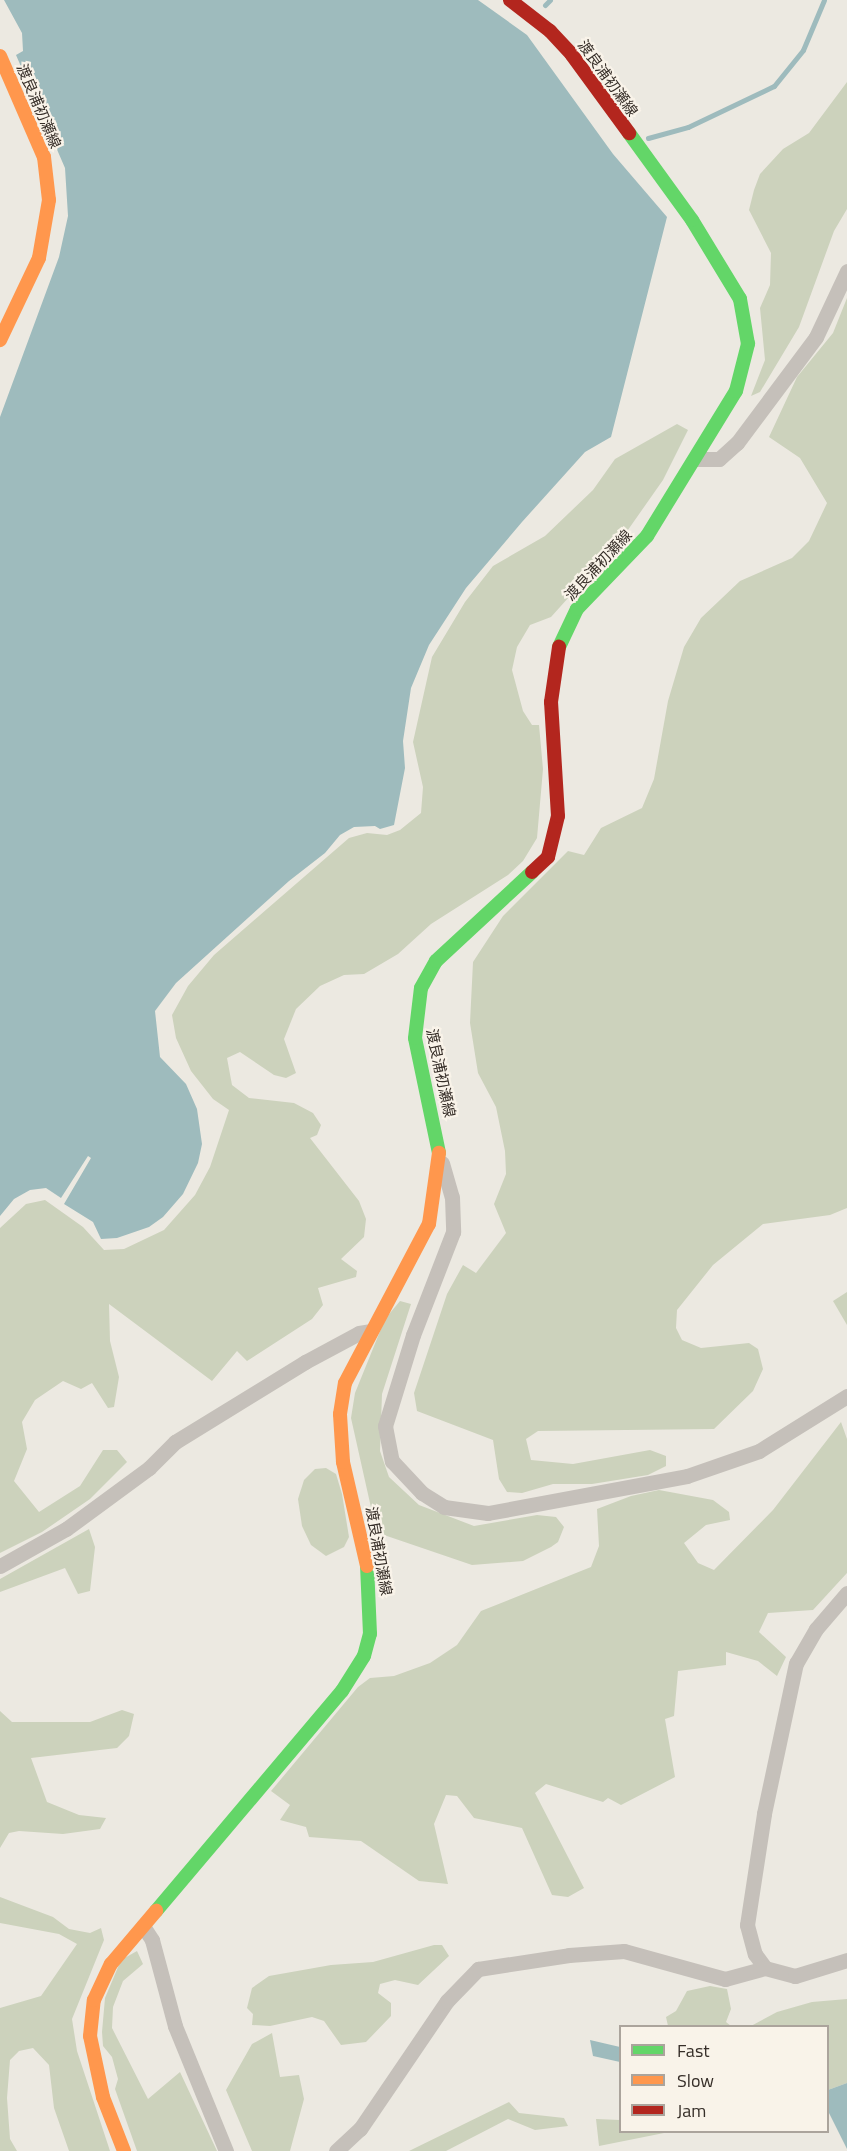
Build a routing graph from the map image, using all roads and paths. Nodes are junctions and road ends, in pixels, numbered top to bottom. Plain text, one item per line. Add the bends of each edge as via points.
1 (510, 0) edge
2 (0, 56) edge
3 (847, 271) edge
4 (0, 340) edge
5 (695, 459) junction
6 (440, 1157) junction
7 (370, 1331) junction
8 (847, 1396) edge
9 (0, 1566) edge
10 (847, 1593) edge
11 (143, 1926) junction
12 (847, 1960) edge
13 (765, 1968) junction
14 (123, 2151) edge
15 (226, 2151) edge
16 (336, 2151) edge

1 - 5 main road, 渡良浦初瀬線 via 550,31 572,56 692,220 740,299 748,344 744,367 736,391
2 - 4 main road, 渡良浦初瀬線 via 44,157 49,200 39,258
3 - 5 street via 816,337 737,442 718,459
5 - 6 main road, 渡良浦初瀬線 via 647,536 577,609 560,643 551,702 558,816 548,857 436,961 421,988 415,1038
6 - 7 main road, 渡良浦初瀬線 via 429,1224
6 - 8 street via 452,1197 453,1232 413,1335 385,1426 392,1461 422,1493 444,1507 488,1514 687,1476 759,1451
7 - 9 street via 358,1333 305,1362 175,1442 149,1468 66,1529
7 - 11 main road, 渡良浦初瀬線 via 345,1383 340,1414 343,1462 369,1576 372,1614 364,1656 342,1691
10 - 13 street via 804,1646 789,1693 749,1900 748,1936
11 - 14 main road, 渡良浦初瀬線 via 111,1964 90,2018 98,2077
11 - 15 street via 152,1940 175,2026
12 - 13 street via 795,1976
13 - 16 street via 725,1979 624,1952 569,1955 478,1969 447,2001 360,2129

